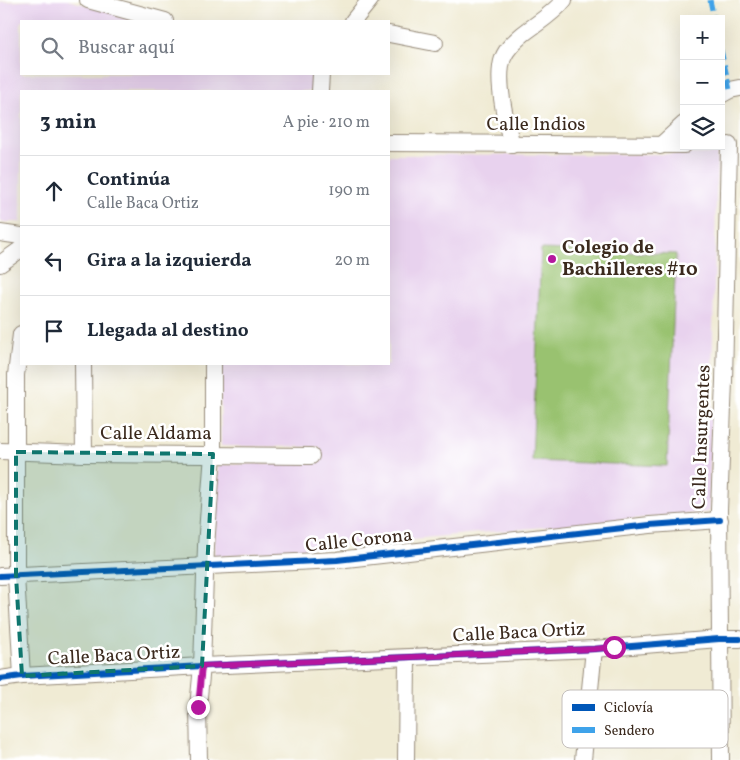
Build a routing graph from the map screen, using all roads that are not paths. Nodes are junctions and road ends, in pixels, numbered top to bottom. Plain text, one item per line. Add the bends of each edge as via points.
1 (88, 0) edge
2 (370, 0) edge
3 (564, 0) edge
4 (161, 20) edge
5 (354, 20) edge
6 (390, 34) edge
7 (435, 44) dead end
8 (322, 75) edge
9 (740, 88) edge
10 (320, 90) edge
11 (725, 93) edge
12 (680, 128) edge
13 (390, 143) edge
14 (512, 145) junction
15 (730, 145) edge
16 (660, 146) junction
17 (680, 146) edge
18 (0, 233) edge
19 (20, 236) edge
20 (20, 250) edge
21 (0, 264) edge
22 (20, 342) edge
23 (83, 365) edge
24 (213, 365) edge
25 (732, 381) edge
26 (8, 452) edge
27 (84, 454) junction
28 (213, 454) junction
29 (311, 456) dead end
30 (720, 520) junction
31 (207, 567) junction
32 (8, 576) edge
33 (719, 639) junction
34 (740, 639) edge
35 (594, 649) junction
36 (407, 658) junction
37 (202, 666) junction
38 (22, 676) junction
39 (0, 679) edge
40 (590, 690) edge
41 (720, 690) edge
42 (199, 760) edge
43 (406, 760) edge

1 - 4 street
2 - 5 street
3 - 14 street via 553,13 514,42 503,58 500,71 503,102
6 - 7 street
8 - 10 street
9 - 11 street
12 - 16 street
13 - 14 street, Calle Indios
14 - 16 street, Calle Indios
15 - 25 street, Calle Insurgentes
16 - 17 street, Calle Indios
18 - 19 street
20 - 21 street
22 - 26 street
23 - 27 street
24 - 28 street
25 - 30 street, Calle Insurgentes
26 - 27 street, Calle Aldama
26 - 32 street
27 - 28 street, Calle Aldama
28 - 29 street, Calle Aldama
28 - 31 street
30 - 31 street, Calle Corona via 337,560
30 - 33 street, Calle Insurgentes
31 - 32 street, Calle Corona
31 - 37 street
32 - 38 street
33 - 34 street, Calle Baca Ortiz
33 - 35 street, Calle Baca Ortiz
33 - 41 street, Calle Insurgentes
35 - 36 street, Calle Baca Ortiz
35 - 40 street
36 - 37 street, Calle Baca Ortiz
36 - 43 street
37 - 38 street, Calle Baca Ortiz
37 - 42 street via 198,707
38 - 39 street, Calle Baca Ortiz

